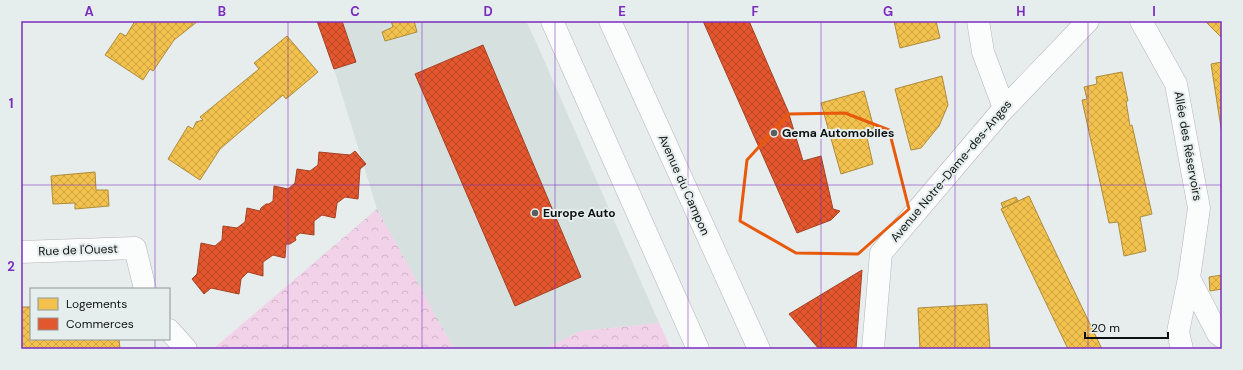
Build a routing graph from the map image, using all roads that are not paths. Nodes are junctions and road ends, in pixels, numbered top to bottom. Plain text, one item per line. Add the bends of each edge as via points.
1 (552, 21) edge
2 (610, 21) edge
3 (978, 21) edge
4 (1088, 21) edge
5 (1141, 21) edge
6 (1004, 108) junction
7 (21, 252) edge
8 (1189, 278) junction
9 (145, 288) edge
10 (170, 331) edge
11 (1222, 337) edge
12 (186, 349) edge
13 (698, 349) edge
14 (759, 349) edge
15 (873, 349) edge
16 (1182, 349) edge

1 - 13 street
2 - 14 street, Avenue du Campon
3 - 6 street via 983,52
4 - 6 street, Avenue Notre-Dame-des-Anges
5 - 8 street, Allée des Réservoirs via 1176,84 1200,208
6 - 15 street, Avenue Notre-Dame-des-Anges via 881,253
7 - 9 street, Rue de l'Ouest via 135,248
8 - 11 street via 1218,334
8 - 16 street, Allée des Réservoirs via 1178,332
10 - 12 street

